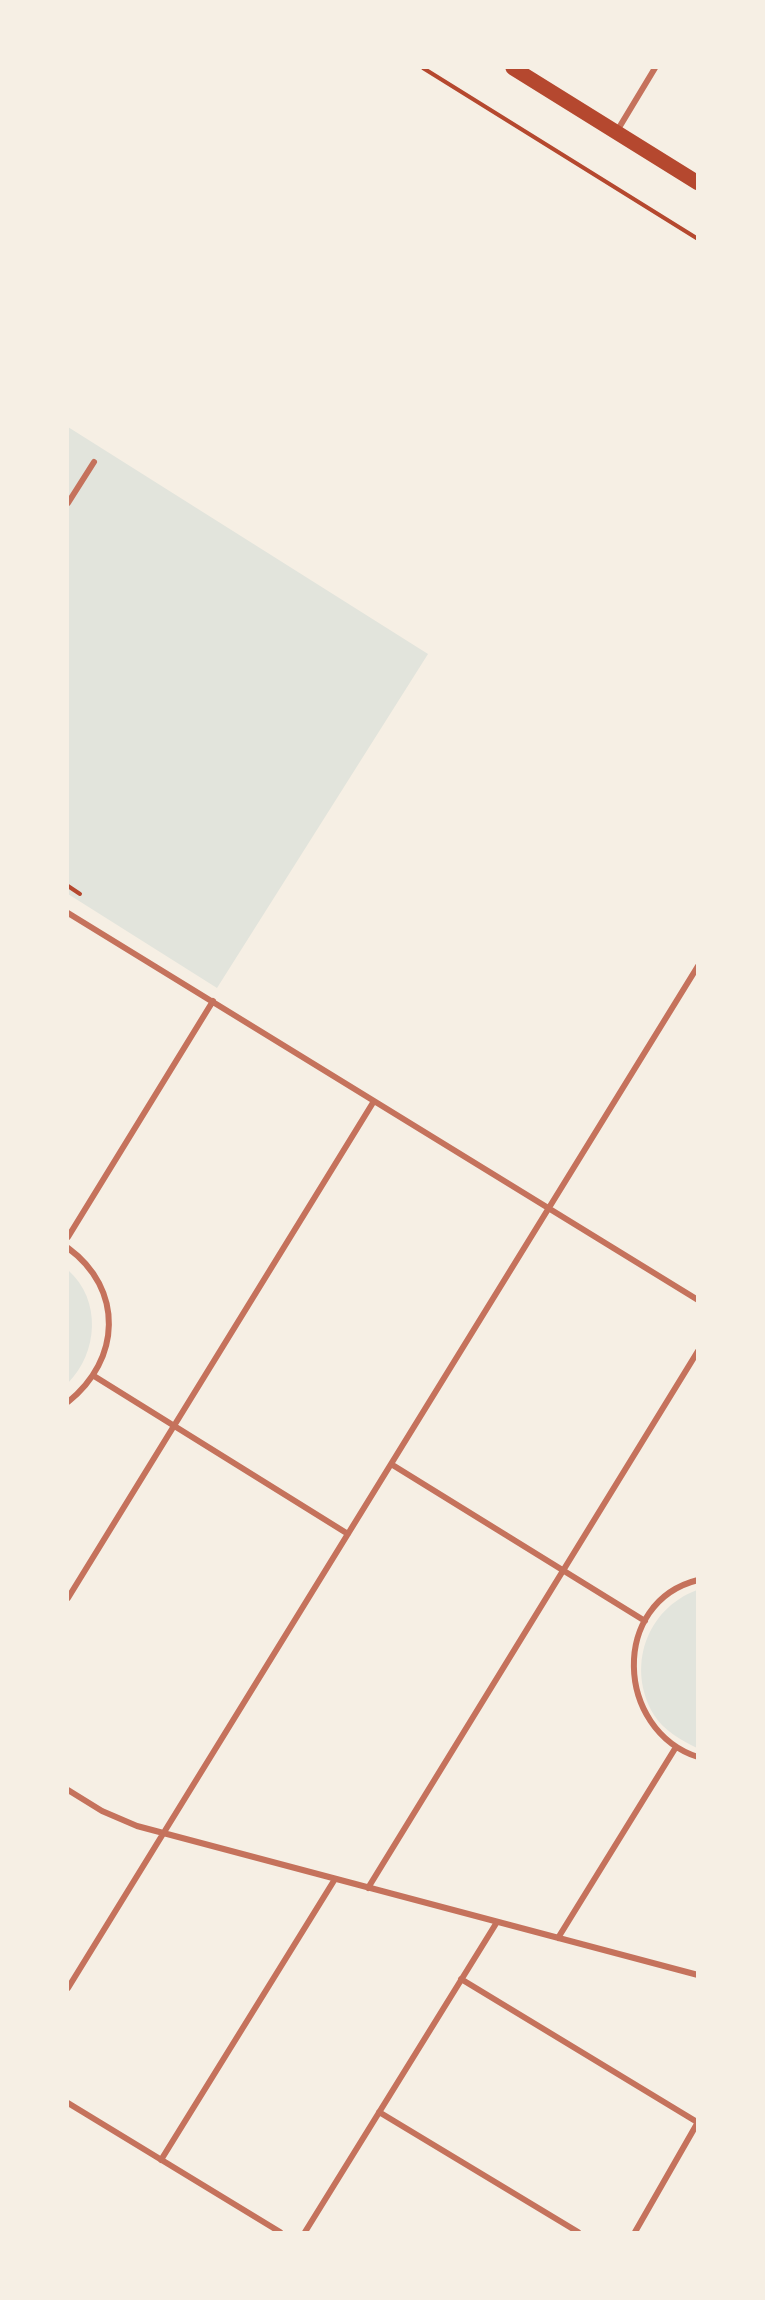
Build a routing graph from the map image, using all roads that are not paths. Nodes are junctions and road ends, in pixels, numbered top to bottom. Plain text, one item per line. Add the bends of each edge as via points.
1 (513, 68) edge
2 (656, 68) edge
3 (616, 132) junction
4 (698, 183) edge
5 (94, 462) dead end
6 (68, 503) edge
7 (68, 913) edge
8 (698, 966) edge
9 (213, 1001) junction
10 (374, 1101) junction
11 (549, 1209) junction
12 (68, 1237) edge
13 (68, 1248) edge
14 (698, 1300) edge
15 (698, 1351) edge
16 (94, 1376) junction
17 (68, 1402) edge
18 (174, 1426) junction
19 (391, 1464) junction
20 (348, 1534) junction
21 (563, 1570) junction
22 (698, 1580) edge
23 (68, 1598) edge
24 (645, 1621) junction
25 (676, 1747) junction
26 (698, 1757) edge
27 (68, 1790) edge
28 (163, 1833) junction
29 (335, 1879) junction
30 (368, 1888) junction
31 (497, 1922) junction
32 (558, 1938) junction
33 (698, 1975) edge
34 (461, 1979) junction
35 (68, 1988) edge
36 (68, 2103) edge
37 (379, 2112) junction
38 (697, 2122) edge
39 (161, 2160) junction
40 (280, 2232) edge
41 (305, 2232) edge
42 (578, 2232) edge
43 (635, 2232) edge

1 - 3 main road
2 - 3 street
3 - 4 main road
5 - 6 street
7 - 9 street
8 - 11 street
9 - 10 street
9 - 12 street
10 - 11 street
10 - 18 street
11 - 14 street
11 - 19 street
13 - 16 street via 90,1270 106,1304 108,1341
15 - 21 street
16 - 17 street
16 - 18 street
18 - 20 street
18 - 23 street
19 - 20 street
19 - 21 street
20 - 28 street
21 - 24 street
21 - 30 street
22 - 24 street via 674,1590
24 - 25 street via 633,1659 638,1700 653,1726
25 - 26 street
25 - 32 street
27 - 28 street via 119,1819
28 - 29 street
28 - 35 street
29 - 30 street
29 - 39 street
30 - 31 street
31 - 32 street
31 - 34 street
32 - 33 street
34 - 37 street
34 - 38 street
36 - 39 street
37 - 41 street
37 - 42 street
38 - 43 street
39 - 40 street

